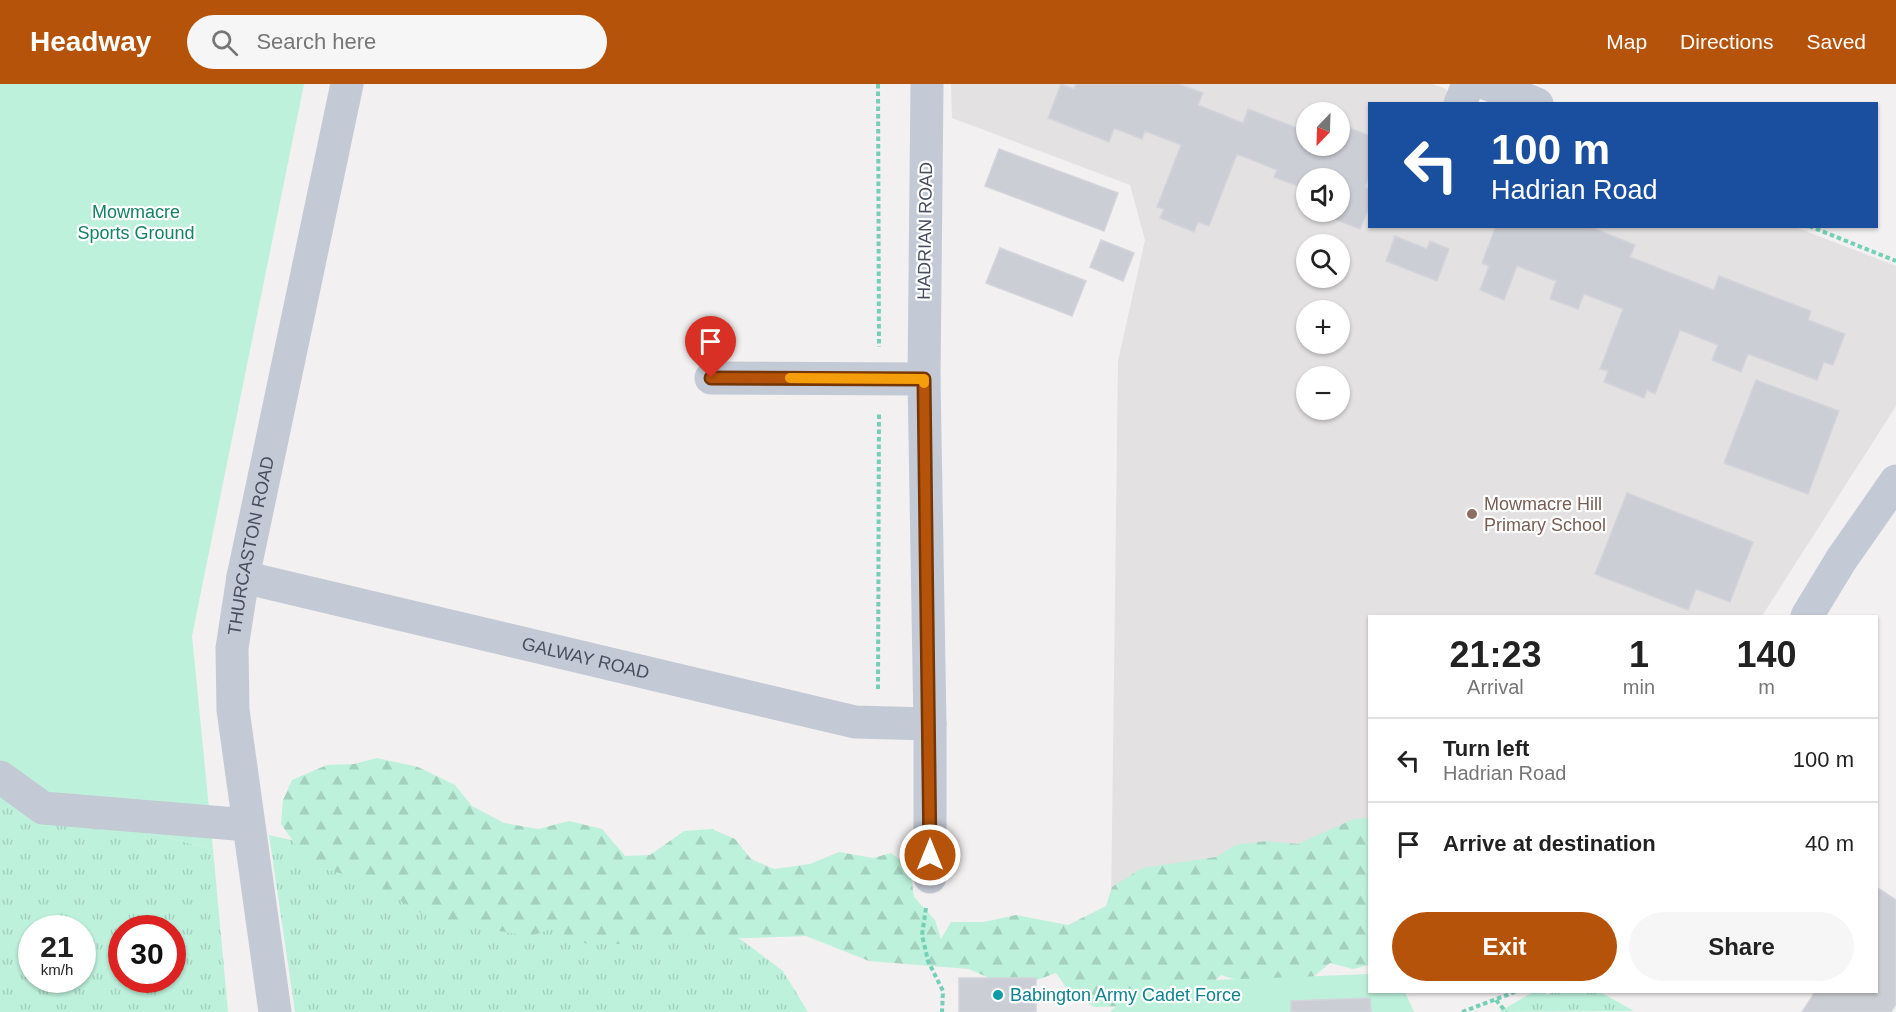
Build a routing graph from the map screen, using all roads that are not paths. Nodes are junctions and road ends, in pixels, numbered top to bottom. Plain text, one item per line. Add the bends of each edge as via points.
1 (347, 84) edge
2 (927, 84) edge
3 (1468, 84) edge
4 (1487, 84) edge
5 (1461, 102) edge
6 (1532, 102) edge
7 (711, 378) dead end
8 (924, 379) junction
9 (1896, 481) edge
10 (243, 577) junction
11 (1808, 615) edge
12 (930, 724) junction
13 (0, 777) edge
14 (248, 825) junction
15 (930, 877) road end
16 (275, 1012) edge

1 - 10 street, THURCASTON ROAD
2 - 8 street, HADRIAN ROAD
3 - 5 street
4 - 6 street
7 - 8 street
8 - 12 street, HADRIAN ROAD
9 - 11 street
10 - 12 street, GALWAY ROAD via 855,722
10 - 14 street, THURCASTON ROAD via 232,648 233,710
12 - 15 street, HADRIAN ROAD
13 - 14 street via 43,808
14 - 16 street, THURCASTON ROAD

